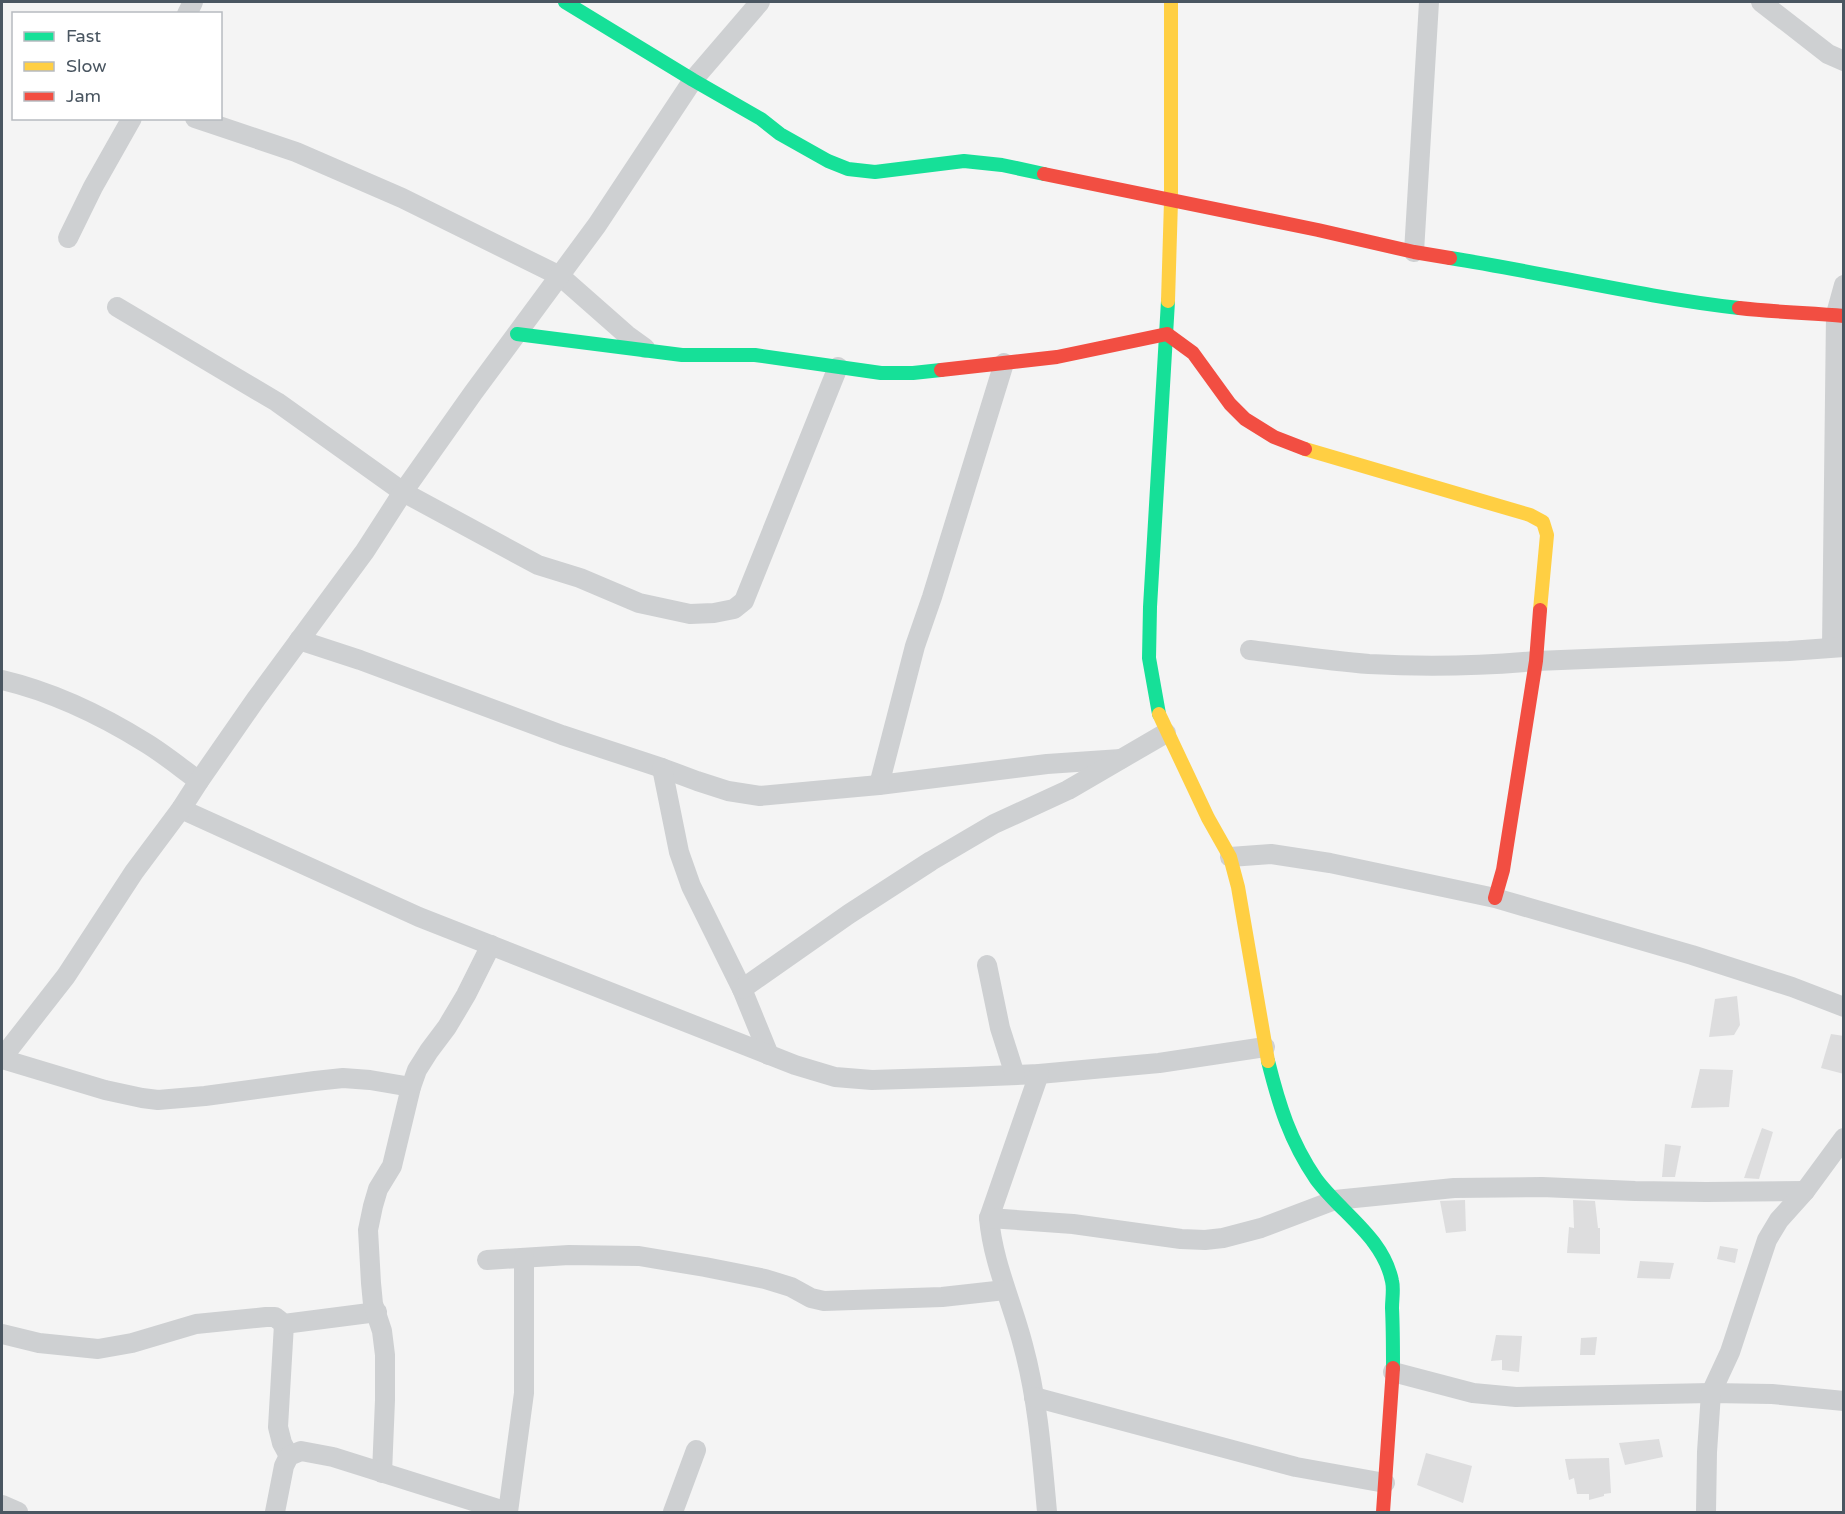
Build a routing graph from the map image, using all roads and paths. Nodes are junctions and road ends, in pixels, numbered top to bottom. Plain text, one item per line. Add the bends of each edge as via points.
1 (565, 2) edge
2 (760, 2) edge
3 (1171, 2) edge
4 (1429, 2) edge
5 (1761, 2) edge
6 (1844, 61) edge
7 (693, 80) junction
8 (131, 120) edge
9 (201, 120) edge
10 (1172, 201) junction
11 (68, 238) dead end
12 (1414, 252) junction
13 (560, 276) junction
14 (1844, 285) edge
15 (117, 307) dead end
16 (1840, 315) edge
17 (517, 334) junction
18 (1167, 334) junction
19 (650, 351) junction
20 (1004, 363) junction
21 (838, 367) junction
22 (403, 492) junction
23 (299, 640) junction
24 (1838, 647) edge
25 (1250, 650) dead end
26 (1536, 661) junction
27 (2, 680) edge
28 (1166, 733) junction
29 (1121, 759) junction
30 (662, 768) junction
31 (199, 781) junction
32 (879, 785) junction
33 (181, 809) junction
34 (1230, 857) junction
35 (1495, 898) junction
36 (491, 945) junction
37 (987, 965) dead end
38 (742, 989) junction
39 (1844, 1007) edge
40 (1265, 1047) junction
41 (769, 1055) junction
42 (2, 1059) edge
43 (1039, 1074) junction
44 (1015, 1075) junction
45 (411, 1087) junction
46 (1844, 1138) edge
47 (1805, 1191) junction
48 (1335, 1200) junction
49 (989, 1218) junction
50 (524, 1258) junction
51 (486, 1260) dead end
52 (1005, 1290) junction
53 (377, 1312) junction
54 (284, 1324) junction
55 (2, 1334) edge
56 (1393, 1372) junction
57 (1711, 1393) junction
58 (1034, 1397) junction
59 (1844, 1401) edge
60 (696, 1450) dead end
61 (289, 1456) junction
62 (382, 1473) junction
63 (1385, 1483) junction
64 (2, 1505) edge
65 (18, 1512) edge
66 (275, 1512) edge
67 (508, 1512) edge
68 (673, 1512) edge
69 (1047, 1512) edge
70 (1383, 1512) edge
71 (1706, 1512) edge

1 - 7 street
2 - 7 street
3 - 10 street
4 - 12 street
5 - 6 street via 1828,54
7 - 10 street via 802,147 848,169 874,172 964,161 1081,180
7 - 13 street
8 - 11 street
9 - 13 street via 296,152 402,198
10 - 12 street
10 - 18 street
12 - 16 street via 1720,306
13 - 17 street
13 - 19 street
14 - 16 street
15 - 22 street via 277,402
16 - 24 street
17 - 19 street
17 - 22 street
18 - 20 street via 1057,357
18 - 26 street via 1193,353 1245,419 1274,437 1314,453 1544,522 1547,535
18 - 28 street via 1149,635 1156,699
19 - 21 street via 682,356 755,355
20 - 21 street via 913,373
20 - 32 street via 915,646
21 - 22 street via 744,601 734,609 690,614 639,603 538,565
22 - 23 street via 365,552
23 - 30 street
23 - 31 street
24 - 26 street
25 - 26 street via 1370,664
26 - 35 street via 1503,870
27 - 31 street via 76,705 147,743
28 - 29 street
28 - 34 street
29 - 32 street
29 - 38 street via 931,861
30 - 32 street via 728,791 760,796
30 - 38 street via 679,852 691,886
31 - 33 street
33 - 36 street via 419,917
33 - 42 street via 66,976
34 - 35 street via 1271,854 1330,863
34 - 40 street
35 - 39 street via 1692,955
36 - 41 street
36 - 45 street via 447,1028 417,1070
37 - 44 street
38 - 41 street
40 - 43 street via 1159,1063
40 - 48 street via 1287,1127 1318,1181
41 - 44 street via 814,1072 854,1079
42 - 45 street via 105,1090 158,1100 343,1078
43 - 44 street
43 - 49 street
45 - 53 street via 392,1166 378,1189 369,1230 373,1304
46 - 47 street
47 - 48 street via 1454,1188
47 - 57 street via 1767,1240 1730,1352
48 - 49 street via 1261,1228 1205,1240
48 - 56 street via 1374,1243 1392,1281
49 - 52 street via 991,1243
50 - 51 street
50 - 52 street via 639,1256 765,1279 824,1301 942,1297
50 - 67 street via 524,1393
52 - 58 street
53 - 54 street
53 - 62 street via 385,1355
54 - 55 street via 275,1317 266,1317 196,1324 98,1349 39,1343
54 - 61 street via 278,1427
56 - 57 street via 1473,1393 1516,1397
56 - 63 street
57 - 59 street
57 - 71 street
58 - 63 street via 1296,1467
58 - 69 street
60 - 68 street
61 - 62 street via 301,1451
61 - 66 street
62 - 67 street
63 - 70 street
64 - 65 street

